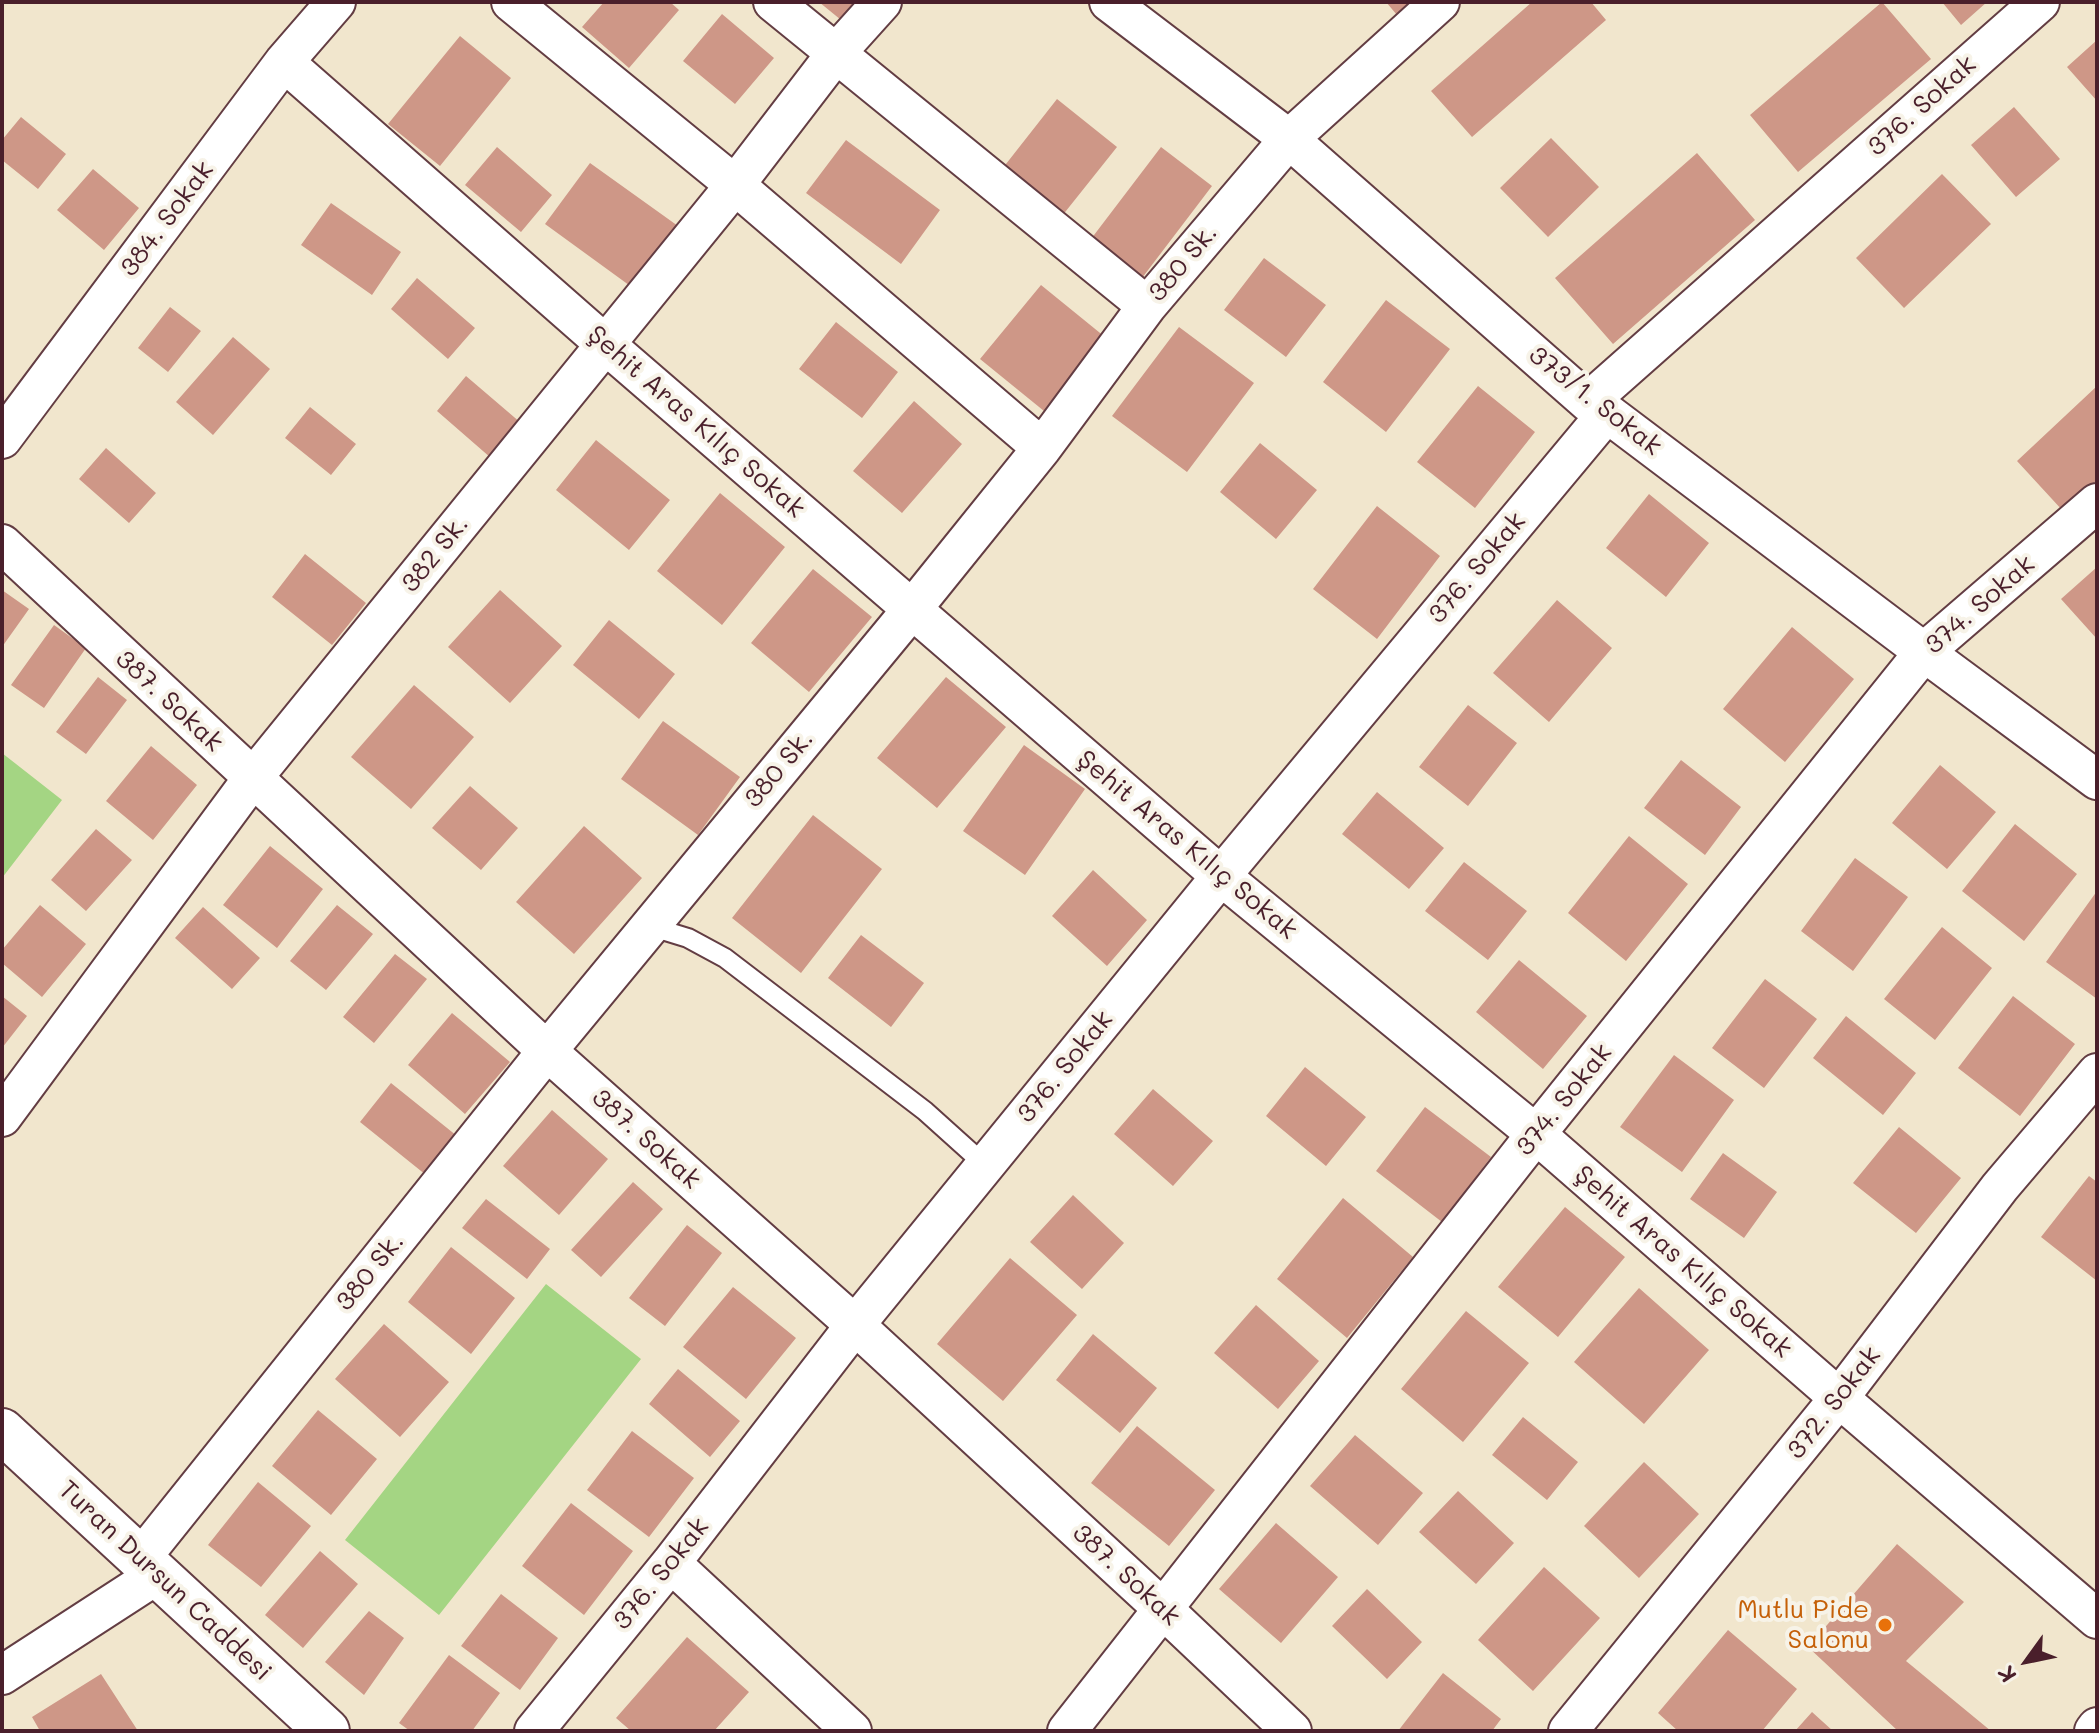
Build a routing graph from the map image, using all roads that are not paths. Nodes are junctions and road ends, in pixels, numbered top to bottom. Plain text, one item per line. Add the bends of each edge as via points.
1 (336, 2) edge
2 (511, 2) edge
3 (773, 2) edge
4 (882, 2) edge
5 (1109, 2) edge
6 (1440, 2) edge
7 (2040, 2) edge
8 (837, 52) junction
9 (284, 62) junction
10 (1289, 139) junction
11 (735, 185) junction
12 (1147, 306) junction
13 (605, 344) junction
14 (1598, 407) junction
15 (2, 439) edge
16 (1042, 448) junction
17 (2097, 503) edge
18 (2, 544) edge
19 (913, 608) junction
20 (1924, 652) junction
21 (252, 779) junction
22 (2097, 780) edge
23 (1221, 876) junction
24 (649, 926) junction
25 (547, 1051) junction
26 (2097, 1073) edge
27 (2, 1117) edge
28 (1536, 1134) junction
29 (985, 1165) junction
30 (855, 1325) junction
31 (1839, 1398) junction
32 (2, 1431) edge
33 (671, 1563) junction
34 (149, 1566) junction
35 (1162, 1608) junction
36 (2097, 1619) edge
37 (2, 1675) edge
38 (327, 1731) edge
39 (534, 1731) edge
40 (852, 1731) edge
41 (1067, 1731) edge
42 (1292, 1731) edge
43 (1568, 1731) edge

1 - 9 street, 384. Sokak
2 - 11 street
3 - 8 street
4 - 8 street, 382 Sk.
5 - 10 street, 373/1. Sokak
6 - 10 street, 380 Sk.
7 - 14 street, 376. Sokak
8 - 11 street, 382 Sk.
8 - 12 street
9 - 13 street, Şehit Aras Kılıç Sokak
9 - 15 street, 384. Sokak
10 - 12 street, 380 Sk.
10 - 14 street, 373/1. Sokak
11 - 13 street, 382 Sk.
11 - 16 street
12 - 16 street, 380 Sk.
13 - 19 street, Şehit Aras Kılıç Sokak
13 - 21 street, 382 Sk.
14 - 20 street, 373/1. Sokak
14 - 23 street, 376. Sokak
16 - 19 street, 380 Sk.
17 - 20 street, 374. Sokak
18 - 21 street, 387. Sokak
19 - 23 street, Şehit Aras Kılıç Sokak
19 - 24 street, 380 Sk.
20 - 22 street, 373/1. Sokak
20 - 28 street, 374. Sokak
21 - 25 street, 387. Sokak
21 - 27 street, 382 Sk.
23 - 28 street, Şehit Aras Kılıç Sokak
23 - 29 street, 376. Sokak
24 - 25 street, 380 Sk.
24 - 29 lane via 688,938 725,958 925,1111
25 - 30 street, 387. Sokak
25 - 34 street, 380 Sk.
26 - 31 street, 372. Sokak via 2000,1187
28 - 31 street, Şehit Aras Kılıç Sokak
28 - 35 street, 374. Sokak
29 - 30 street, 376. Sokak
30 - 33 street, 376. Sokak
30 - 35 street, 387. Sokak
31 - 36 street, Şehit Aras Kılıç Sokak
31 - 43 street, 372. Sokak
32 - 34 street, Turan Dursun Caddesi
33 - 39 street, 376. Sokak
33 - 40 street
34 - 37 street, 380 Sk.
34 - 38 street, Turan Dursun Caddesi
35 - 41 street, 374. Sokak
35 - 42 street, 387. Sokak

